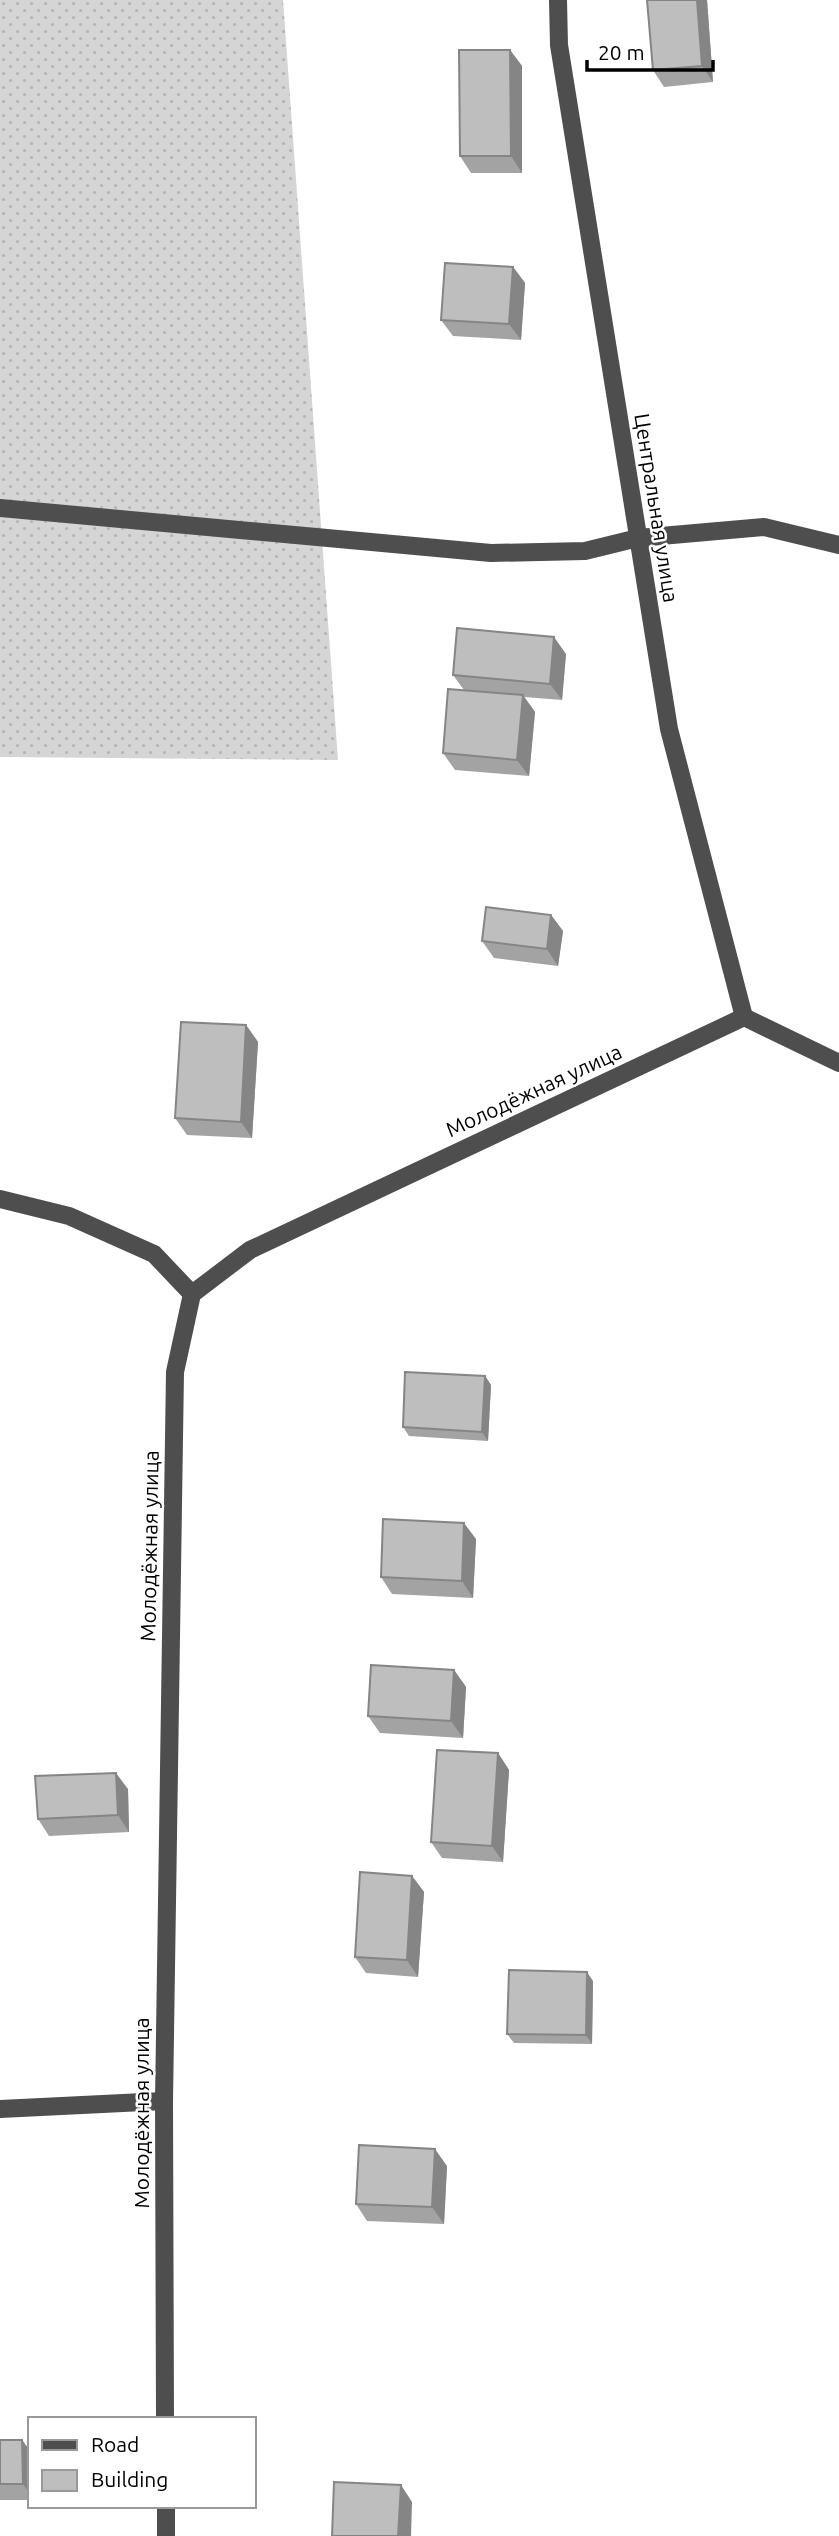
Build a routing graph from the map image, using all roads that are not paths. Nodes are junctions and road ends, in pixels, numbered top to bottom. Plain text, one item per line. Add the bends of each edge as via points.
1 (558, 0) edge
2 (0, 508) edge
3 (638, 538) junction
4 (839, 545) edge
5 (744, 1017) junction
6 (839, 1063) edge
7 (0, 1199) edge
8 (192, 1294) junction
9 (164, 2101) junction
10 (0, 2109) edge
11 (165, 2417) edge
12 (166, 2508) edge
13 (166, 2536) edge

1 - 3 street, Центральная улица via 559,45
2 - 3 street via 491,553 585,551
3 - 4 street via 764,527
3 - 5 street, Центральная улица via 669,729
5 - 6 street
5 - 8 street, Молодёжная улица via 250,1250
7 - 8 street via 69,1216 154,1254
8 - 9 street, Молодёжная улица via 175,1372
9 - 10 street
9 - 11 street, Молодёжная улица
12 - 13 street

